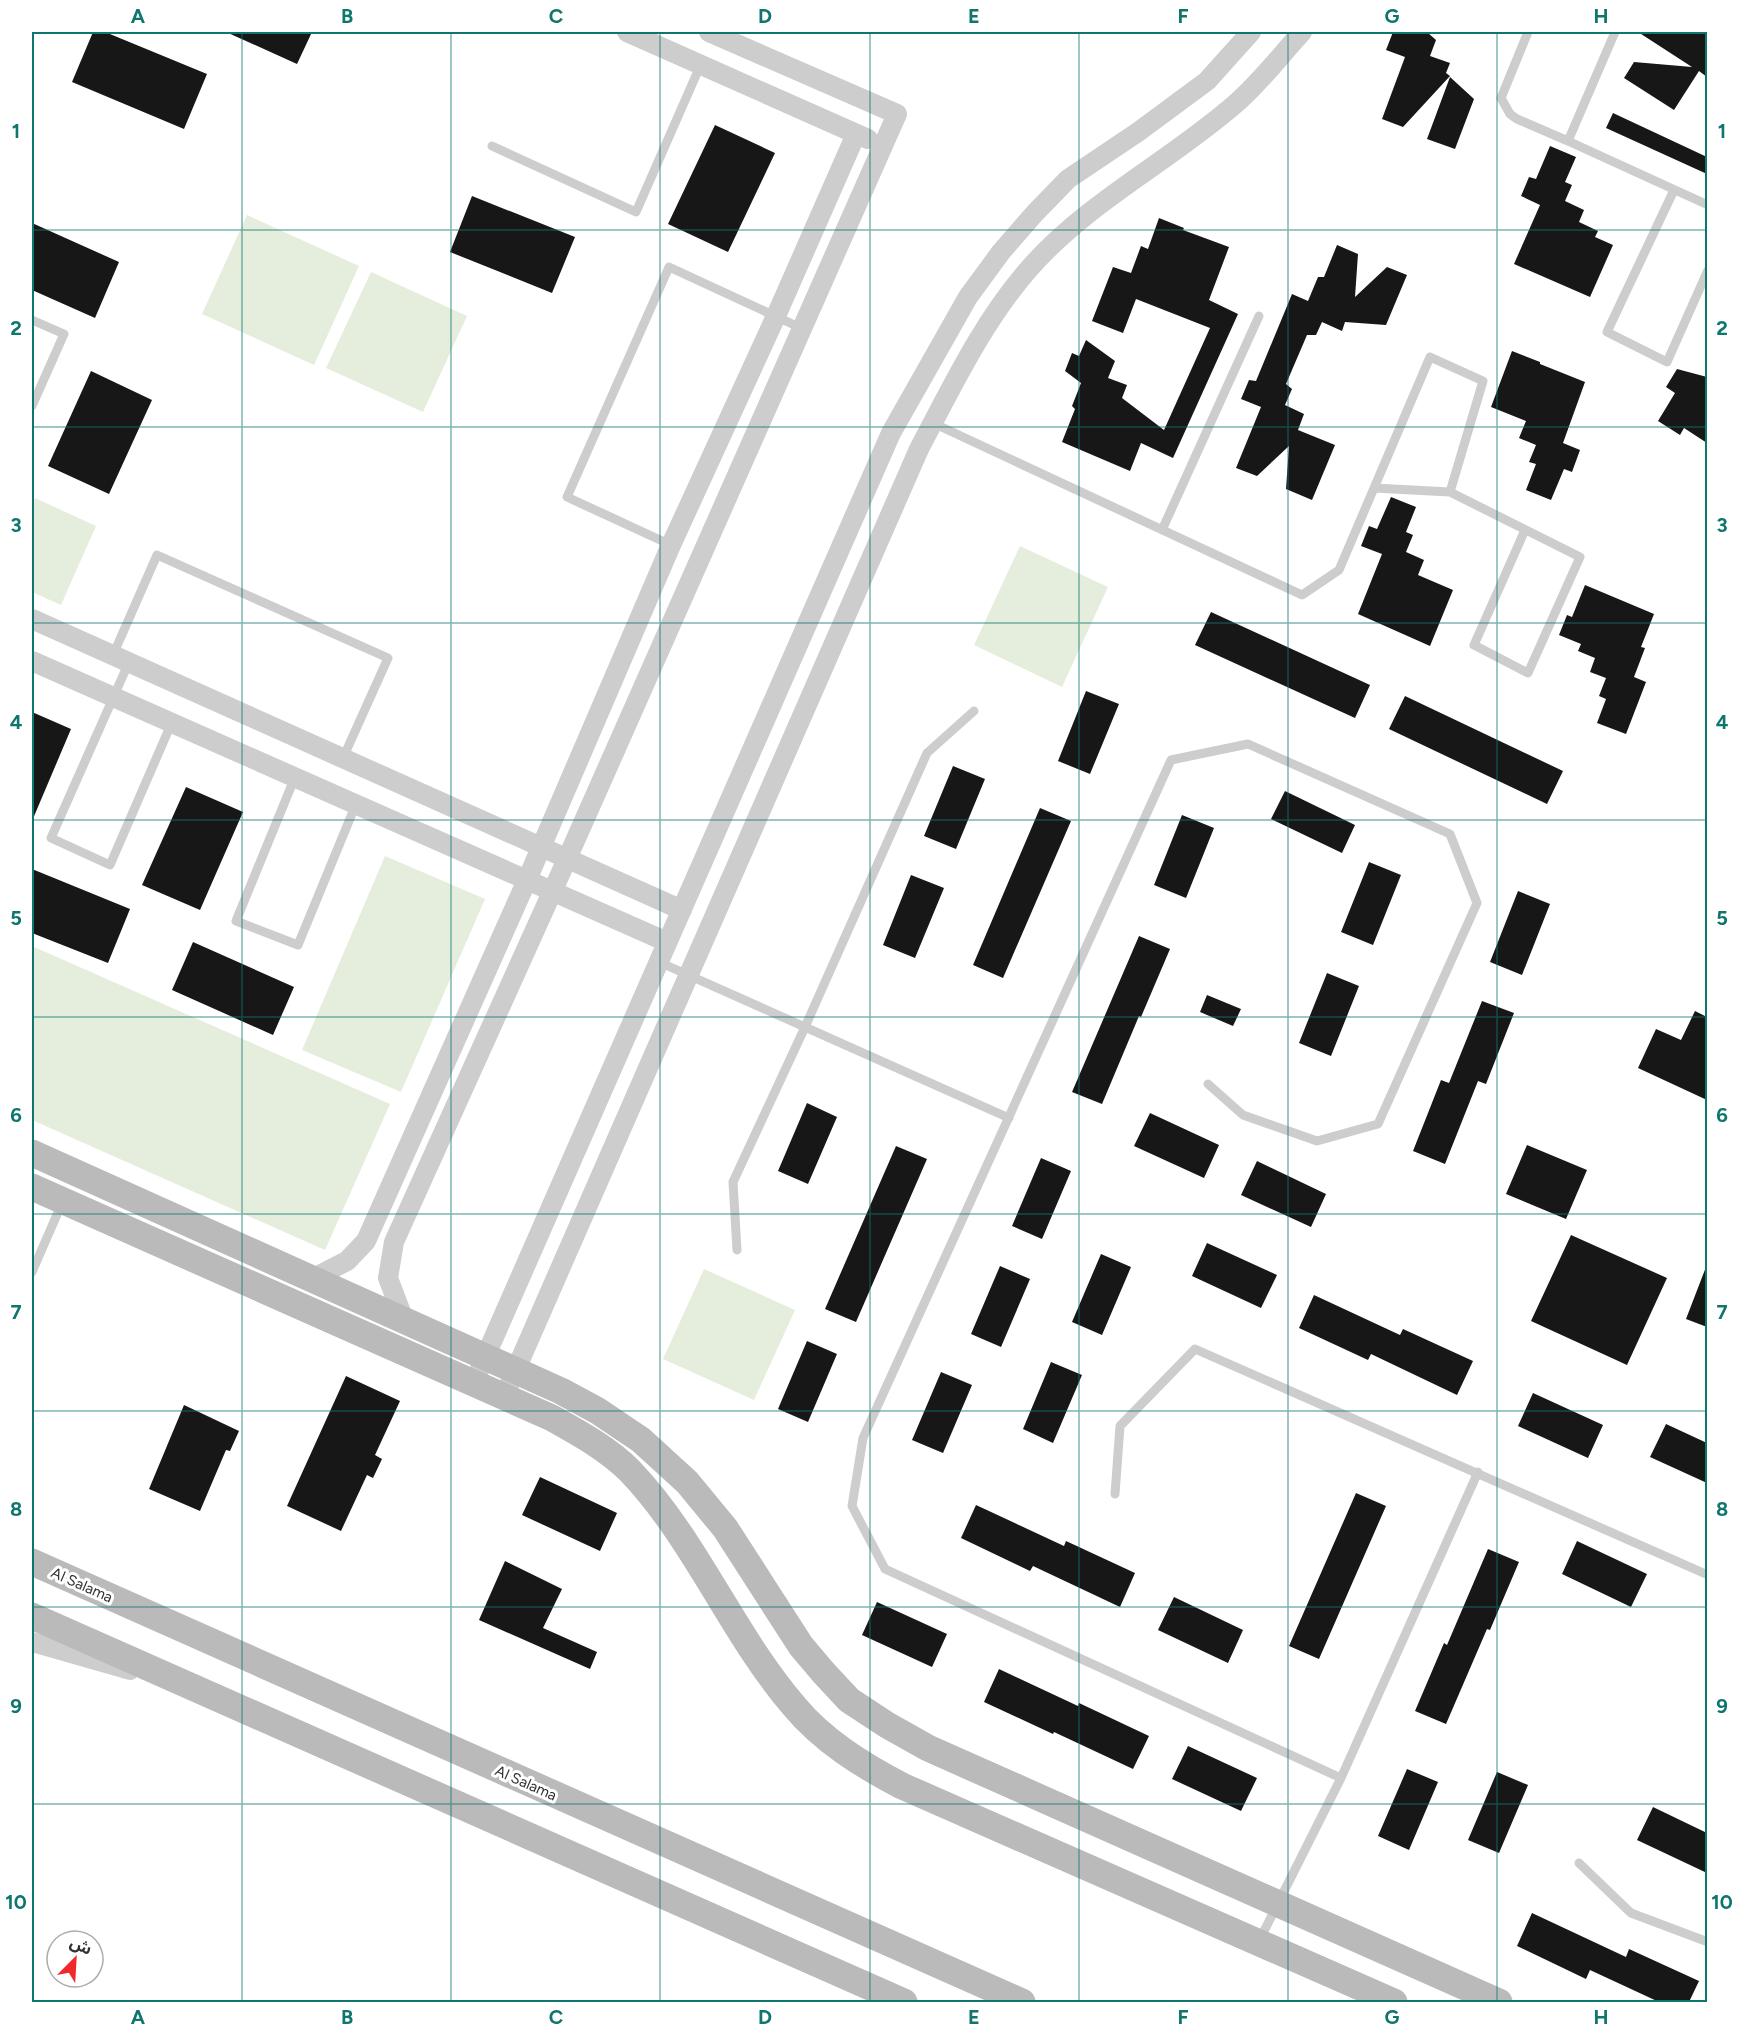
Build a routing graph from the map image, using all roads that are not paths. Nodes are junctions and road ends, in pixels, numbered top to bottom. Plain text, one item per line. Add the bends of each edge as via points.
1 (627, 32) edge
2 (709, 32) edge
3 (1251, 32) edge
4 (1302, 32) edge
5 (1528, 32) edge
6 (1615, 32) edge
7 (701, 64) junction
8 (856, 134) junction
9 (1568, 141) junction
10 (492, 146) dead end
11 (883, 146) junction
12 (1674, 190) junction
13 (1707, 206) edge
14 (1707, 270) edge
15 (776, 316) junction
16 (1259, 316) dead end
17 (32, 320) edge
18 (801, 328) junction
19 (32, 406) edge
20 (933, 423) junction
21 (1374, 488) junction
22 (1450, 492) junction
23 (1162, 530) junction
24 (1525, 530) junction
25 (671, 545) junction
26 (32, 619) edge
27 (121, 659) junction
28 (32, 660) edge
29 (113, 697) junction
30 (974, 711) dead end
31 (172, 722) junction
32 (343, 758) junction
33 (295, 777) junction
34 (356, 804) junction
35 (541, 847) junction
36 (567, 859) junction
37 (527, 880) junction
38 (552, 890) junction
39 (682, 910) junction
40 (668, 942) junction
41 (659, 962) junction
42 (689, 976) junction
43 (805, 1027) junction
44 (1208, 1084) dead end
45 (1009, 1118) junction
46 (32, 1153) edge
47 (32, 1187) edge
48 (63, 1201) junction
49 (737, 1250) dead end
50 (32, 1272) edge
51 (312, 1279) junction
52 (404, 1320) junction
53 (485, 1357) junction
54 (516, 1370) junction
55 (474, 1383) junction
56 (504, 1396) junction
57 (1478, 1472) junction
58 (1115, 1494) dead end
59 (32, 1562) edge
60 (1707, 1575) edge
61 (32, 1616) edge
62 (32, 1642) edge
63 (211, 1694) junction
64 (1341, 1778) junction
65 (1579, 1863) dead end
66 (1278, 1905) junction
67 (1707, 1942) edge
68 (1258, 1944) junction
69 (904, 2002) edge
70 (1022, 2002) edge
71 (1394, 2002) edge
72 (1498, 2002) edge

1 - 7 street
2 - 11 street via 897,114
3 - 39 street via 1207,81 1068,179 1001,252 968,297 891,433
4 - 20 street via 1235,105 1104,200 1029,270 968,356
5 - 9 lane via 1501,98 1510,114
6 - 9 lane
7 - 8 street
7 - 10 lane via 636,212
8 - 11 street
8 - 15 street
9 - 12 lane
11 - 18 street
12 - 13 lane
12 - 14 lane via 1607,332 1667,362
15 - 18 lane
15 - 25 street
15 - 25 lane via 669,267 567,497
16 - 23 lane
17 - 19 lane via 64,334
18 - 36 street
20 - 23 lane
20 - 42 street
21 - 22 lane
21 - 22 lane via 1430,357 1483,381
21 - 23 lane via 1339,570 1302,595
22 - 24 lane
24 - 24 lane via 1580,557 1528,673 1474,645
25 - 35 street
26 - 27 street
27 - 29 lane
27 - 32 street
27 - 32 lane via 156,555 388,658
28 - 29 street
29 - 31 street
29 - 31 lane via 51,838 110,865
30 - 43 lane via 927,753
31 - 33 street
32 - 35 street
33 - 34 street
33 - 34 lane via 236,921 298,945
34 - 37 street
35 - 36 street
35 - 37 street
36 - 38 street
36 - 39 street
37 - 38 street
37 - 51 street via 366,1241 347,1261
38 - 40 street
38 - 52 street via 394,1242 388,1278
39 - 40 street
40 - 41 street
41 - 42 lane
41 - 53 street
42 - 43 lane
42 - 54 street
43 - 45 lane
43 - 49 lane via 733,1182
44 - 45 lane via 1243,1114 1317,1141 1378,1124 1476,903 1450,834 1248,744 1171,760
45 - 64 lane via 863,1438 852,1506 885,1569
46 - 51 street
47 - 48 street
48 - 50 lane
48 - 55 street
51 - 52 street
52 - 53 street
53 - 54 street
53 - 55 street
54 - 56 street
54 - 66 street via 598,1411 641,1440 687,1482 725,1528 801,1646 849,1700 928,1748
55 - 56 street
56 - 68 street via 590,1439 629,1470 661,1507 772,1679 795,1708 865,1767
57 - 58 lane via 1195,1349 1119,1426
57 - 60 lane
57 - 64 lane
59 - 70 street, Al Salama
61 - 63 street
62 - 63 street
63 - 69 street
64 - 66 lane
65 - 67 lane via 1631,1913
66 - 68 lane
66 - 72 street
68 - 71 street

